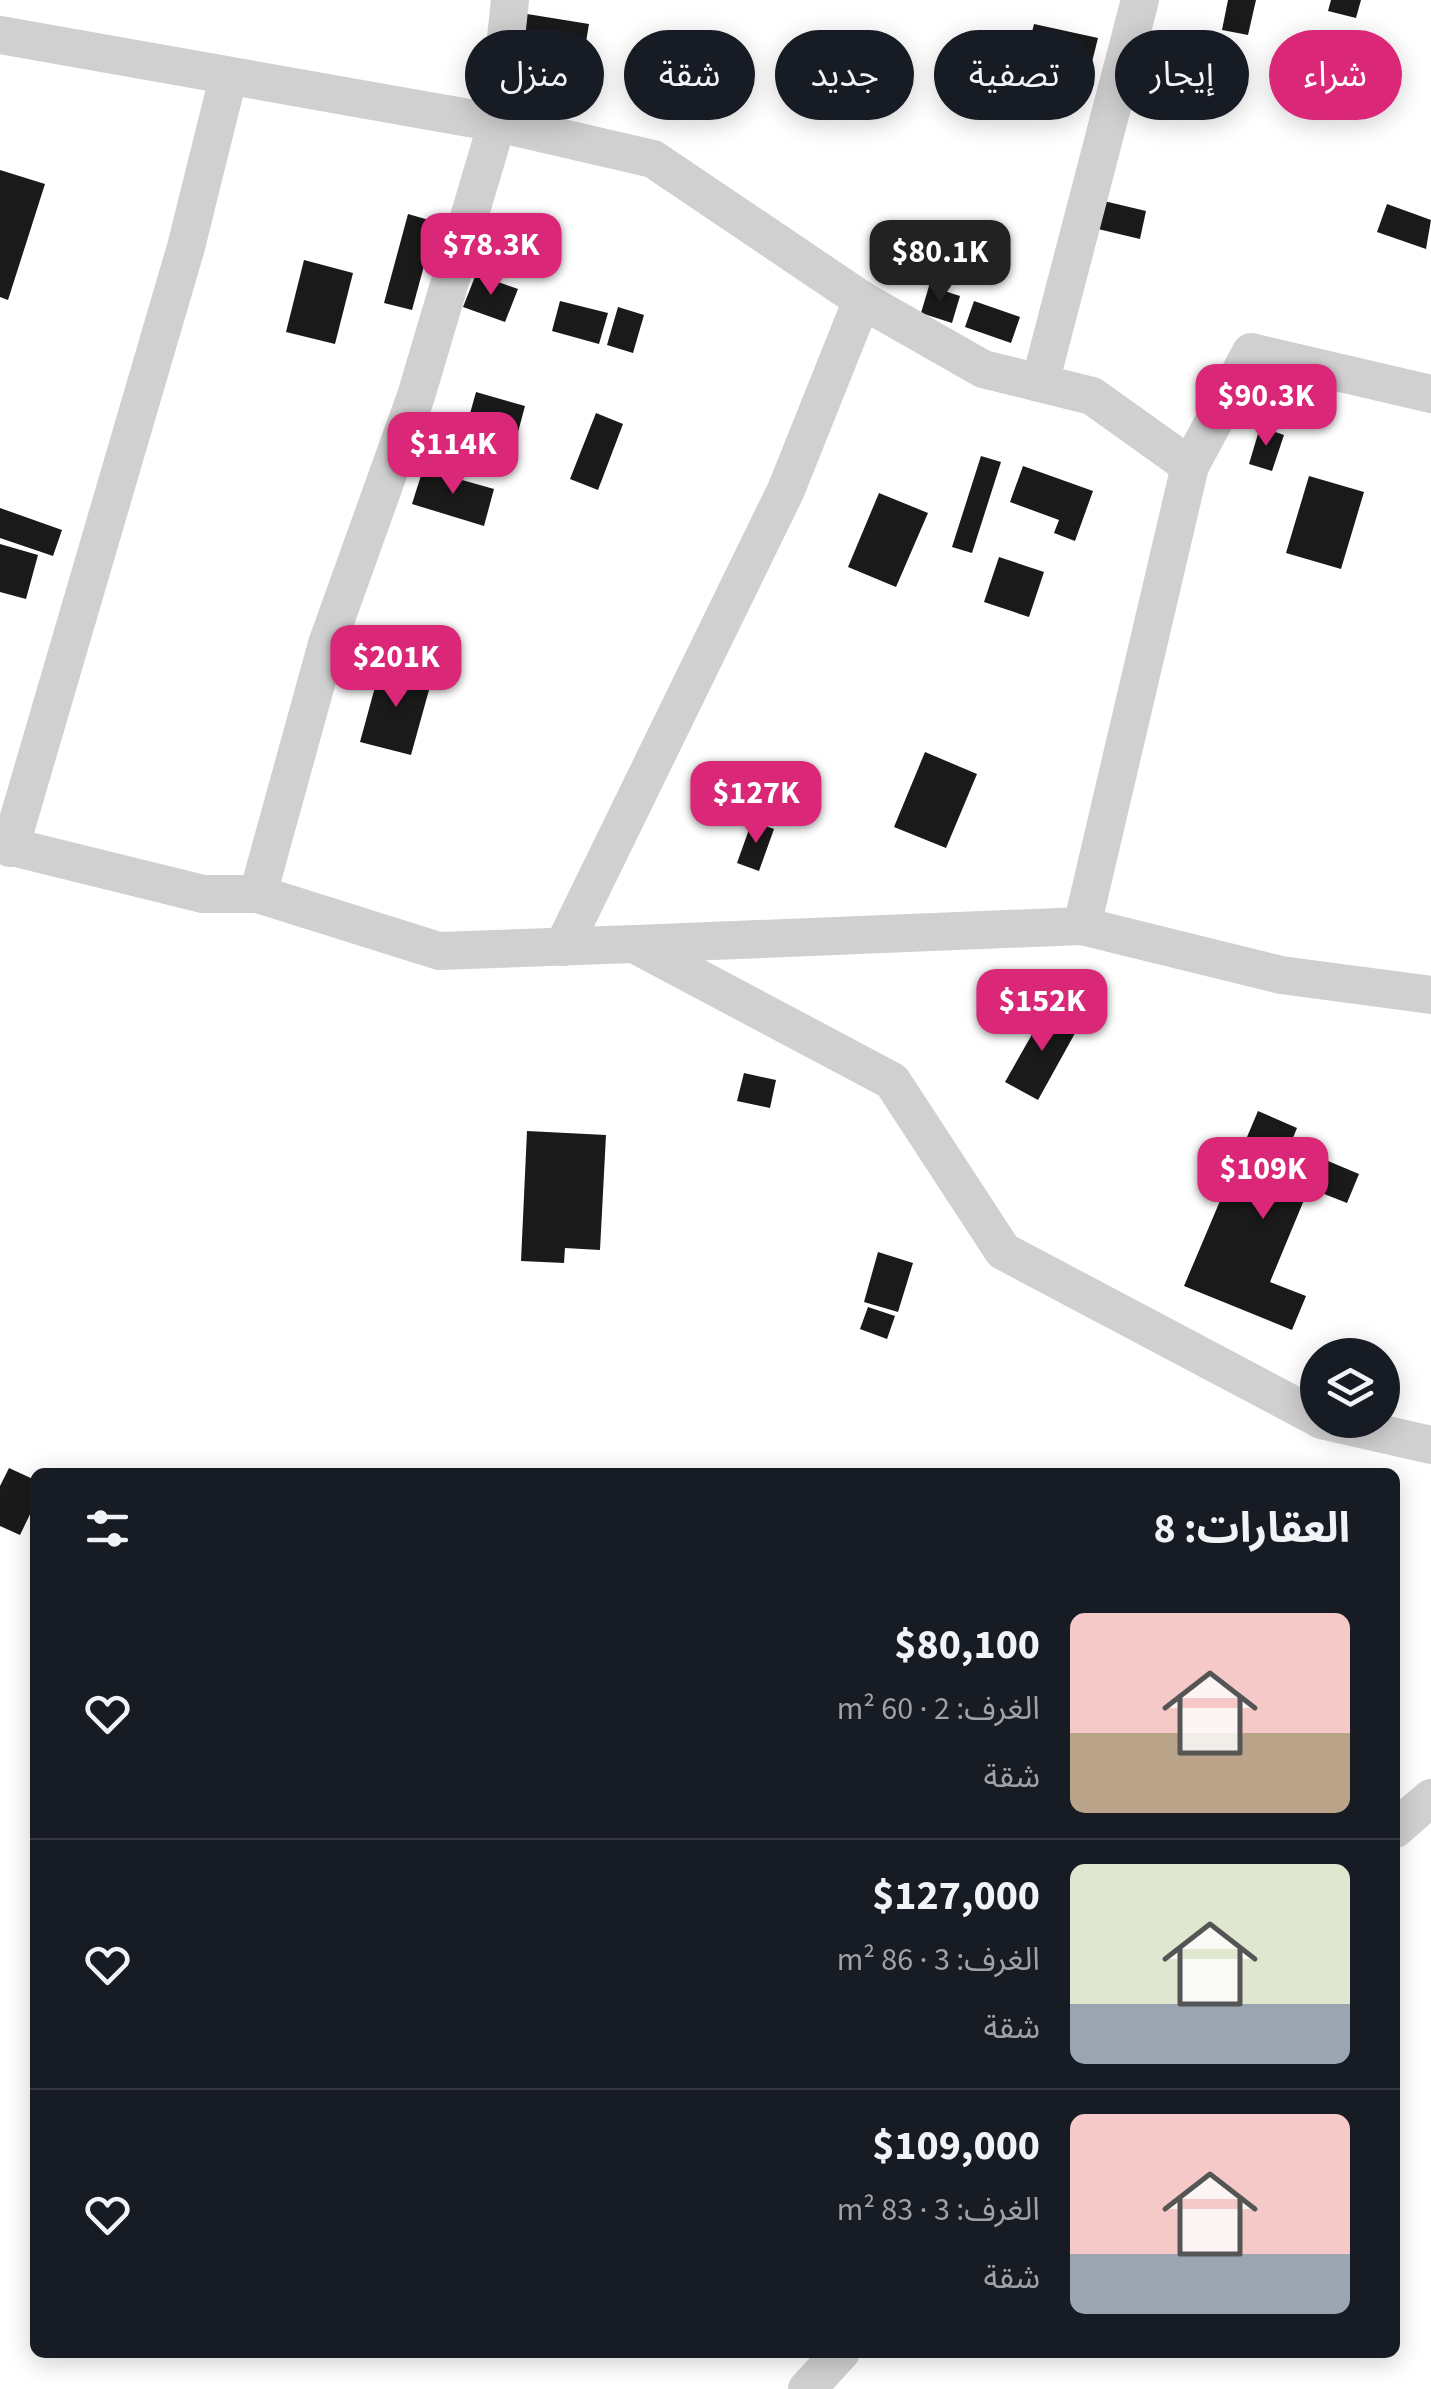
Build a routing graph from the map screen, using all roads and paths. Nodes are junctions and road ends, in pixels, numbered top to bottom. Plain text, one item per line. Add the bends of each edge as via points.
1 (510, 0) edge
2 (1140, 0) edge
3 (0, 35) edge
4 (228, 78) junction
5 (498, 123) junction
6 (862, 300) junction
7 (1040, 383) junction
8 (1431, 394) edge
9 (1190, 466) junction
10 (5, 846) edge
11 (258, 894) junction
12 (1082, 926) junction
13 (634, 944) junction
14 (563, 947) junction
15 (1431, 995) edge
16 (1300, 1409) edge
17 (1398, 1438) edge
18 (1431, 1446) edge
19 (1431, 1798) edge
20 (1400, 1826) edge
21 (835, 2358) edge
22 (807, 2389) edge

1 - 5 street
2 - 7 street
3 - 4 street
4 - 5 street
4 - 10 street via 186,248
5 - 6 street via 653,158
5 - 11 street via 416,396 327,644
6 - 7 street via 983,368
6 - 14 street via 786,490
7 - 9 street via 1092,396
8 - 9 street via 1250,352
9 - 12 street
10 - 11 street via 202,894
11 - 14 street via 439,951
12 - 13 street
12 - 15 street via 1281,976
13 - 14 street
13 - 16 street via 892,1082 1003,1251
17 - 18 street
19 - 20 street
21 - 22 street

